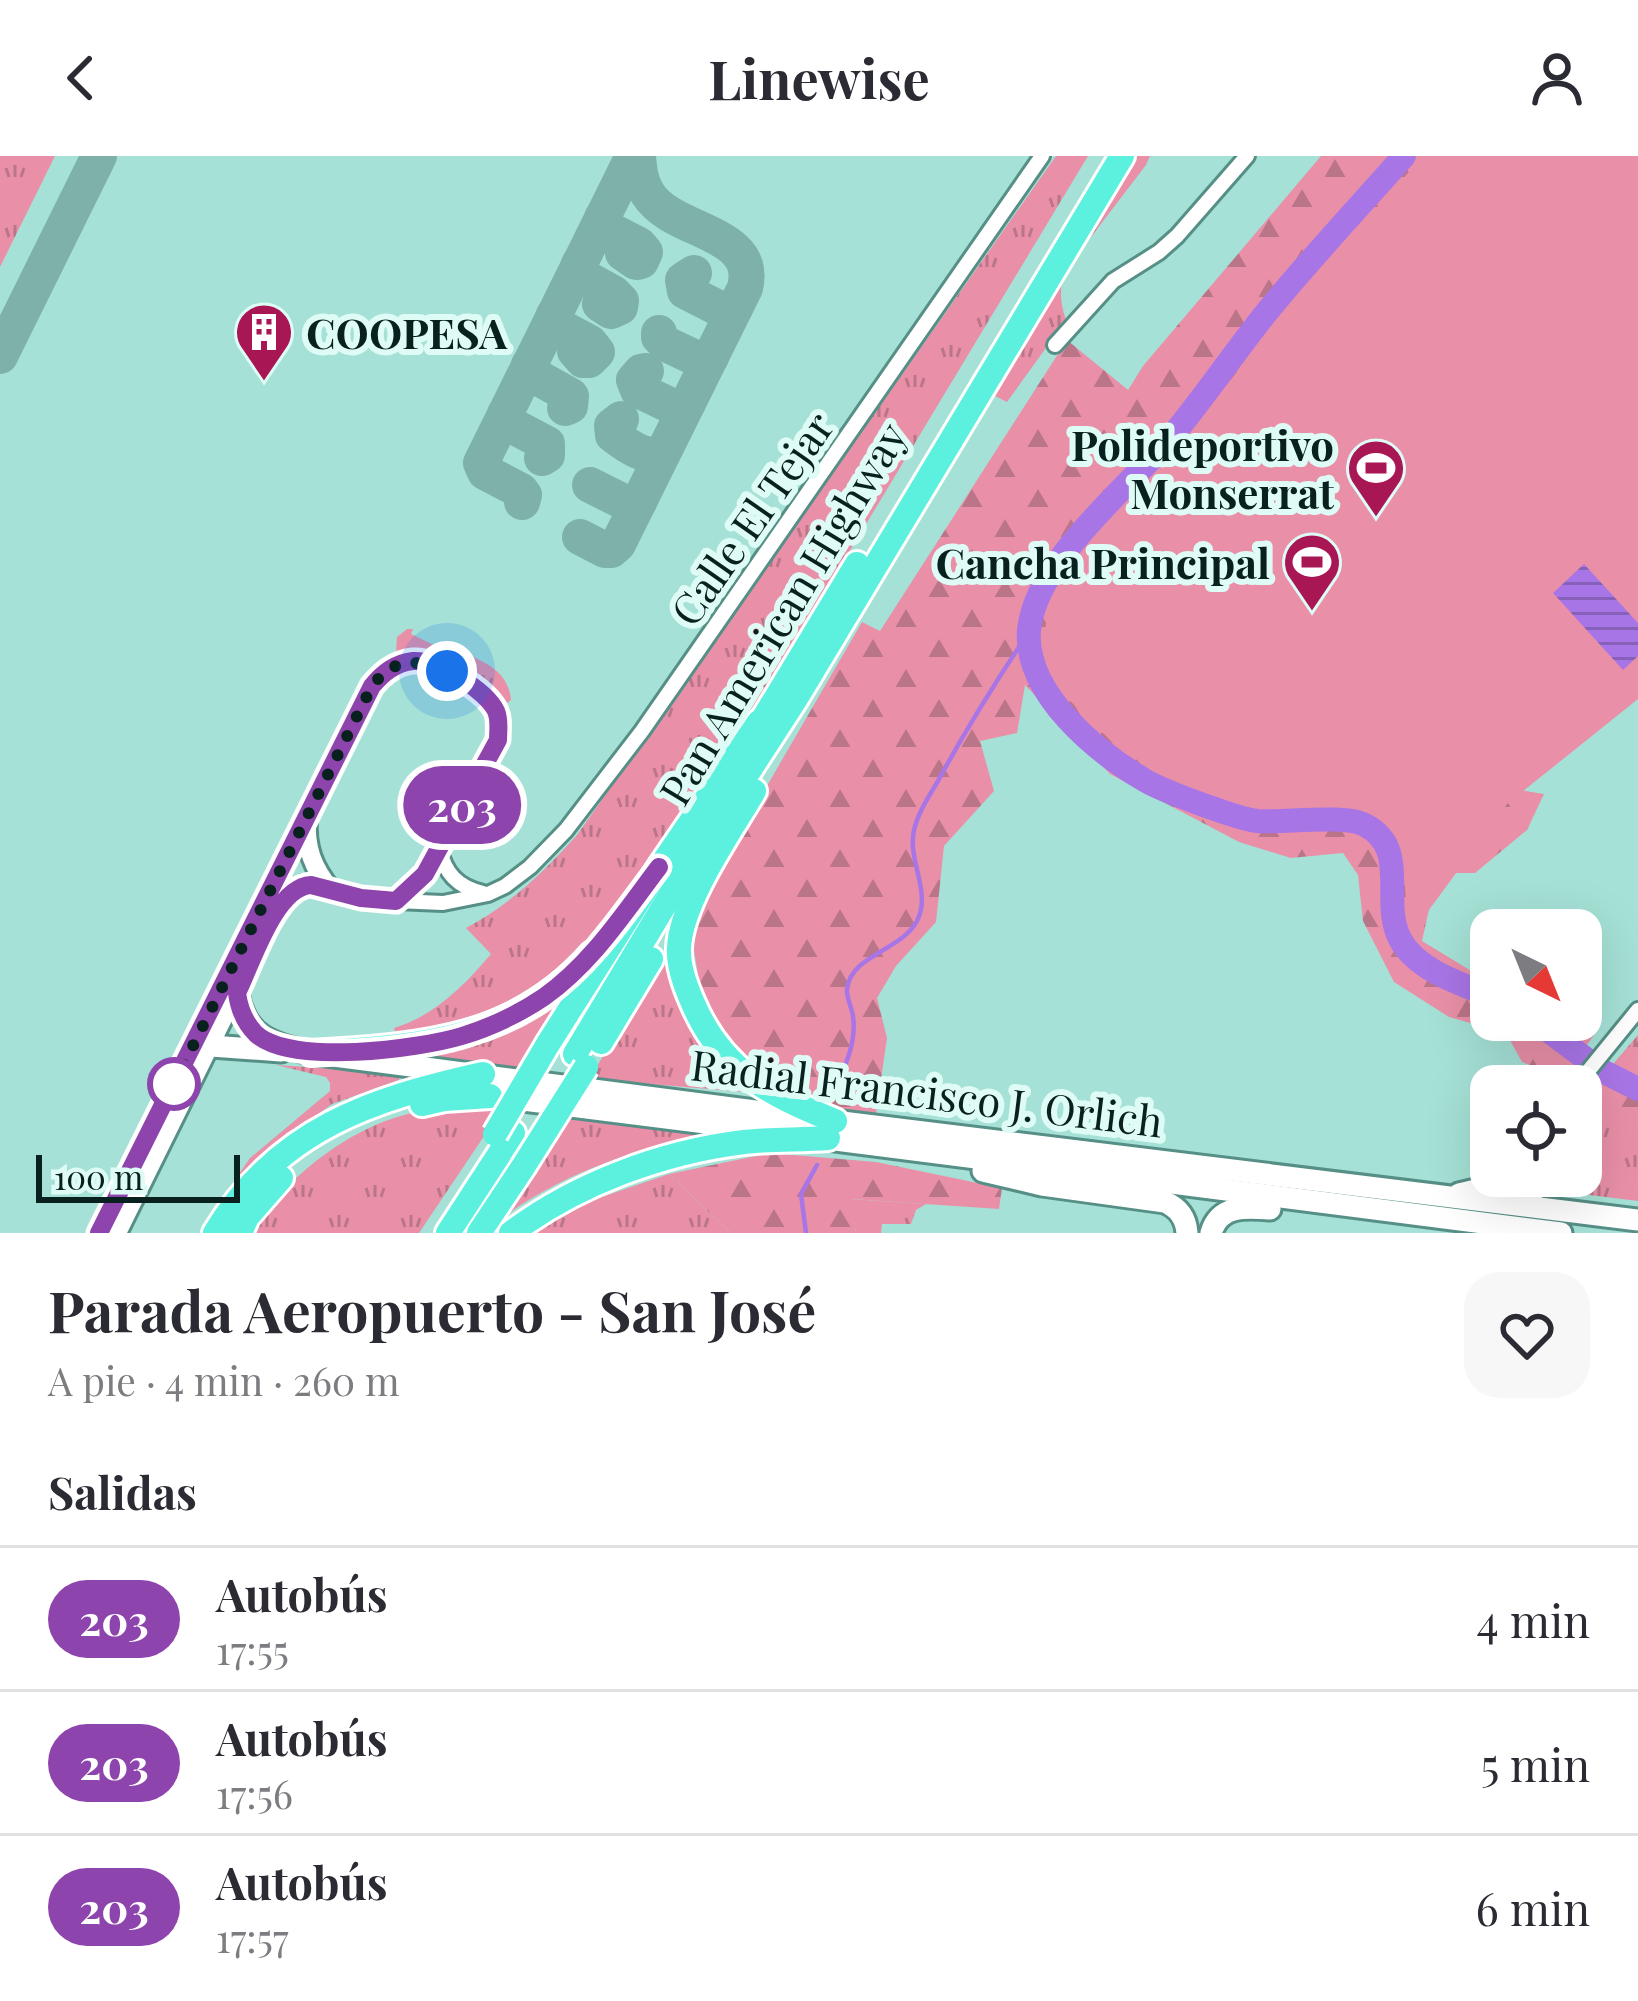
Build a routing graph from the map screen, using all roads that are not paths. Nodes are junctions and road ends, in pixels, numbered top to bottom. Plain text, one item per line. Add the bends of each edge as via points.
1 (1042, 156) edge
2 (1105, 156) edge
3 (1122, 156) edge
4 (1246, 156) edge
5 (1055, 345) dead end
6 (986, 380) junction
7 (787, 695) junction
8 (308, 814) junction
9 (439, 848) junction
10 (659, 867) junction
11 (331, 890) junction
12 (488, 894) junction
13 (396, 901) junction
14 (237, 993) junction
15 (1638, 1010) edge
16 (211, 1046) junction
17 (311, 1053) junction
18 (568, 1054) junction
19 (1593, 1065) edge
20 (487, 1085) junction
21 (831, 1130) junction
22 (511, 1134) junction
23 (860, 1143) junction
24 (1470, 1191) edge
25 (1450, 1196) junction
26 (1527, 1197) edge
27 (1536, 1208) junction
28 (1638, 1220) edge
29 (1480, 1223) junction
30 (99, 1233) edge
31 (117, 1233) edge
32 (215, 1233) edge
33 (240, 1233) edge
34 (430, 1233) edge
35 (448, 1233) edge
36 (462, 1233) edge
37 (479, 1233) edge
38 (511, 1233) edge
39 (1187, 1233) edge
40 (1211, 1233) edge
41 (1562, 1233) edge

1 - 12 street, Calle El Tejar via 642,731 566,830
2 - 7 highway, Pan American Highway
3 - 6 highway
4 - 5 street via 1178,236 1112,281
6 - 7 highway
6 - 21 highway via 939,479 706,874 679,948 690,998 722,1053
7 - 10 highway
7 - 18 highway
8 - 9 street via 372,686 390,668 423,662 480,692 499,716 498,740
8 - 11 street via 309,855
8 - 30 street
9 - 12 street via 454,881
9 - 13 street
10 - 17 highway via 589,958 521,1012 435,1043
10 - 18 highway
11 - 13 street
11 - 14 street via 303,885 281,901
12 - 13 street, Calle El Tejar
14 - 16 street
14 - 17 main road, Radial Francisco J. Orlich via 256,1034
15 - 19 street
16 - 17 main road
16 - 31 street
17 - 20 main road, Radial Francisco J. Orlich
18 - 22 highway
18 - 37 highway, bridge via 523,1167
20 - 21 main road, Radial Francisco J. Orlich
20 - 32 highway via 397,1094 315,1132 261,1176
20 - 33 highway via 336,1138 268,1190
21 - 23 main road, Radial Francisco J. Orlich
21 - 25 main road, Radial Francisco J. Orlich
21 - 38 highway via 678,1155 618,1174
22 - 34 highway
22 - 35 highway
22 - 36 highway
23 - 29 main road, Radial Francisco J. Orlich
23 - 39 main road via 1042,1185 1165,1202 1182,1214
24 - 25 main road
25 - 27 main road, Radial Francisco J. Orlich
26 - 27 main road
27 - 28 main road, Radial Francisco J. Orlich
29 - 40 main road via 1370,1223 1249,1208 1218,1216
29 - 41 main road, Radial Francisco J. Orlich

